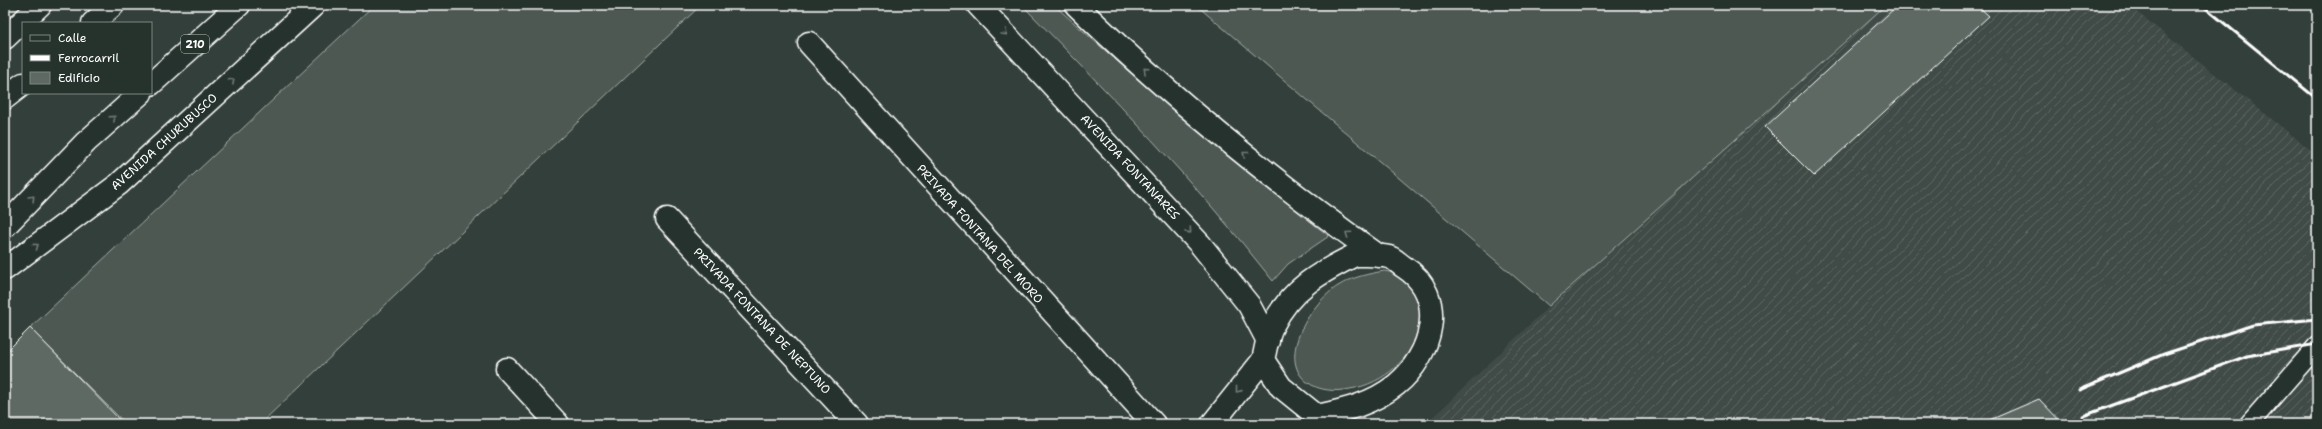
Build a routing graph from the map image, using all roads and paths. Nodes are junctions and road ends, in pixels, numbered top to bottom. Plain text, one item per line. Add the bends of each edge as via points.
1 (40, 5) edge
2 (113, 5) edge
3 (239, 5) edge
4 (314, 5) edge
5 (978, 5) edge
6 (1076, 5) edge
7 (94, 22) edge
8 (5, 38) edge
9 (808, 43) dead end
10 (152, 83) edge
11 (22, 85) edge
12 (140, 94) edge
13 (5, 98) edge
14 (667, 219) dead end
15 (5, 226) edge
16 (1379, 256) junction
17 (5, 269) edge
18 (2317, 346) edge
19 (1265, 350) junction
20 (507, 369) dead end
21 (1311, 420) edge
22 (558, 424) edge
23 (857, 424) edge
24 (1154, 424) edge
25 (1212, 424) edge
26 (2248, 424) edge

1 - 8 main road
2 - 7 main road
3 - 10 main road, 210
17 -> 4 main road, AVENIDA CHURUBUSCO via 119,184
5 -> 19 main road, AVENIDA FONTANARES via 1200,244 1249,305
16 -> 6 main road via 1326,218 1189,109
9 - 24 main road, PRIVADA FONTANA DEL MORO
11 - 13 main road
15 -> 12 main road via 86,142
14 - 23 main road, PRIVADA FONTANA DE NEPTUNO
16 - 19 main road via 1355,255 1324,270 1292,294 1272,325
16 - 21 main road via 1389,257 1415,274 1429,297 1432,320 1422,356 1396,385 1360,407
18 - 26 lane
19 - 21 main road, AVENIDA FONTANARES via 1281,387
19 -> 25 main road
20 - 22 main road

